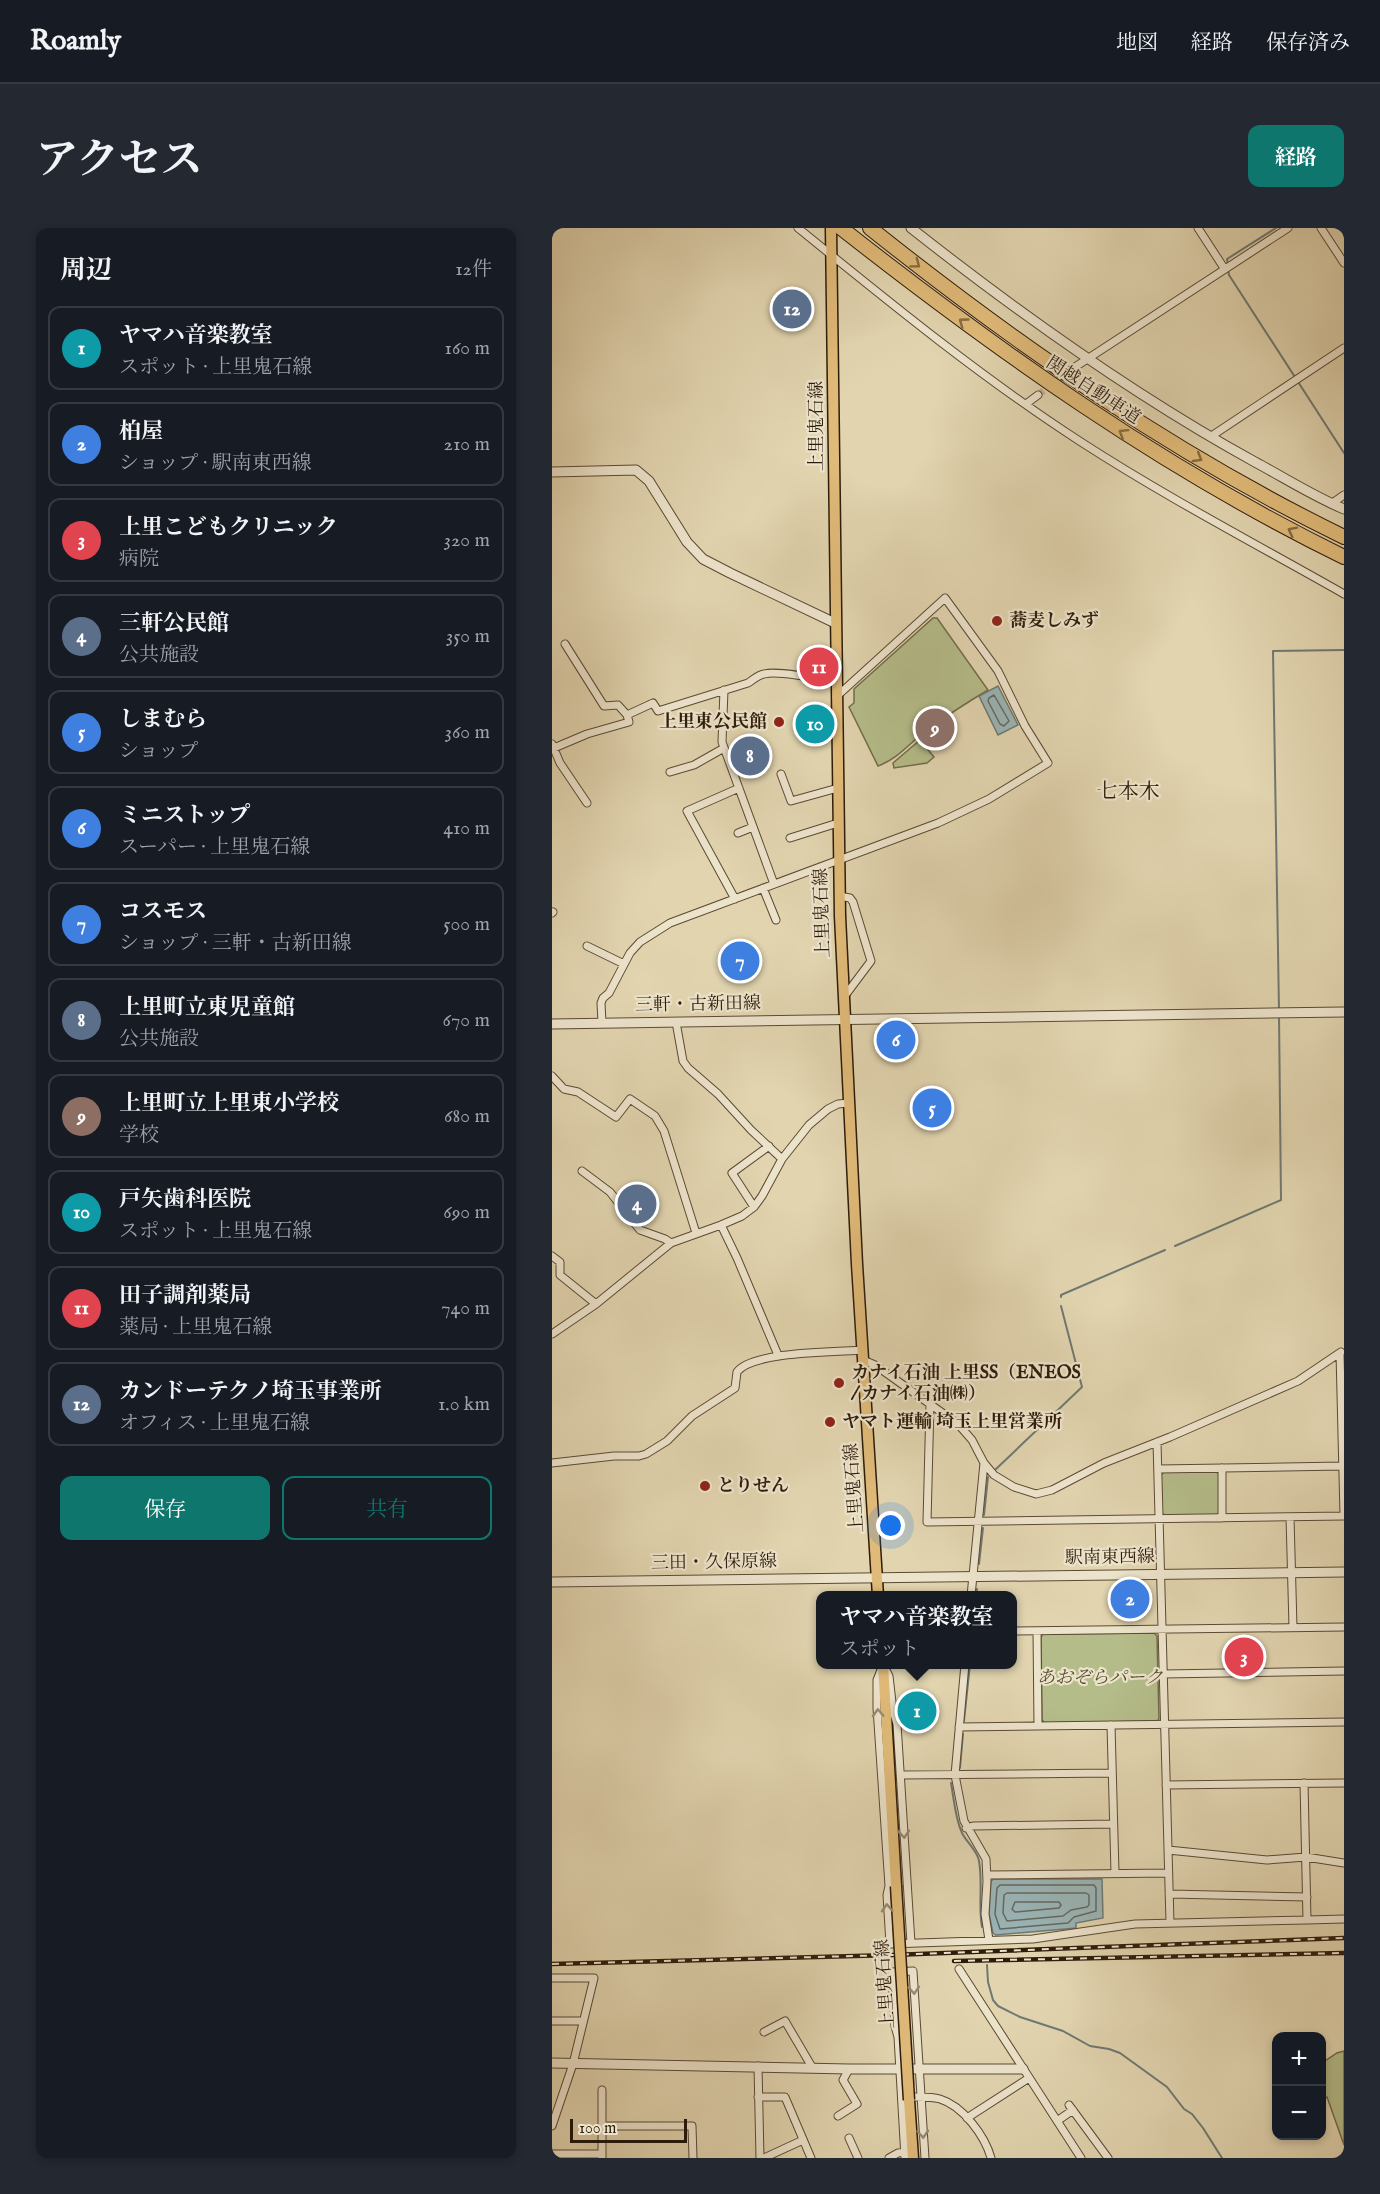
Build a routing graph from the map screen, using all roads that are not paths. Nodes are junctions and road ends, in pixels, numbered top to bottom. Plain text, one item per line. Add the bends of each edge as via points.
1 (798, 228) edge
2 (831, 228) edge
3 (841, 228) edge
4 (870, 228) edge
5 (911, 228) edge
6 (1198, 228) edge
7 (1288, 228) edge
8 (1321, 228) edge
9 (831, 255) junction
10 (1344, 263) edge
11 (1224, 268) junction
12 (1344, 348) edge
13 (1086, 359) junction
14 (1075, 367) dead end
15 (1038, 395) tunnel mouth
16 (1026, 404) junction
17 (1210, 437) junction
18 (552, 472) edge
19 (1344, 495) edge
20 (1331, 504) junction
21 (1344, 509) edge
22 (1344, 537) edge
23 (1344, 557) edge
24 (1344, 594) edge
25 (835, 623) junction
26 (565, 644) dead end
27 (836, 682) junction
28 (724, 690) junction
29 (836, 697) junction
30 (627, 715) junction
31 (553, 746) edge
32 (724, 748) junction
33 (560, 763) junction
34 (552, 769) edge
35 (669, 772) dead end
36 (781, 774) dead end
37 (739, 788) junction
38 (838, 788) junction
39 (587, 803) dead end
40 (838, 823) junction
41 (753, 827) junction
42 (738, 833) dead end
43 (790, 838) dead end
44 (838, 862) junction
45 (774, 884) junction
46 (763, 888) junction
47 (839, 896) junction
48 (735, 899) junction
49 (776, 920) dead end
50 (587, 946) dead end
51 (624, 964) junction
52 (843, 999) junction
53 (1344, 1012) edge
54 (843, 1020) junction
55 (676, 1022) junction
56 (602, 1023) junction
57 (552, 1024) edge
58 (552, 1076) edge
59 (849, 1103) junction
60 (769, 1146) junction
61 (782, 1159) junction
62 (582, 1171) dead end
63 (753, 1207) junction
64 (721, 1225) junction
65 (696, 1233) junction
66 (671, 1243) junction
67 (552, 1256) edge
68 (596, 1304) junction
69 (552, 1334) edge
70 (1342, 1352) edge
71 (778, 1355) junction
72 (863, 1355) junction
73 (930, 1404) junction
74 (1343, 1431) edge
75 (1157, 1442) junction
76 (552, 1463) edge
77 (984, 1463) junction
78 (1342, 1467) junction
79 (1222, 1468) junction
80 (1158, 1469) junction
81 (1290, 1517) junction
82 (1222, 1518) junction
83 (1159, 1519) junction
84 (978, 1522) junction
85 (1344, 1572) edge
86 (1292, 1573) junction
87 (1161, 1574) junction
88 (973, 1577) junction
89 (877, 1578) junction
90 (552, 1582) edge
91 (878, 1591) edge
92 (972, 1591) edge
93 (1344, 1627) edge
94 (1293, 1628) junction
95 (1162, 1629) junction
96 (1017, 1631) edge
97 (1037, 1631) junction
98 (881, 1669) edge
99 (883, 1669) edge
100 (885, 1669) edge
101 (965, 1669) edge
102 (1344, 1671) edge
103 (1163, 1674) junction
104 (1344, 1722) edge
105 (1110, 1725) junction
106 (1164, 1725) junction
107 (1038, 1726) junction
108 (959, 1727) junction
109 (1112, 1773) junction
110 (955, 1774) junction
111 (901, 1776) junction
112 (1304, 1783) junction
113 (1344, 1783) edge
114 (1166, 1785) junction
115 (1113, 1824) junction
116 (966, 1828) junction
117 (1168, 1850) junction
118 (1306, 1857) junction
119 (1344, 1863) edge
120 (1115, 1873) junction
121 (1168, 1873) junction
122 (987, 1875) junction
123 (1169, 1894) junction
124 (1307, 1897) junction
125 (1344, 1919) edge
126 (1307, 1920) junction
127 (1170, 1923) junction
128 (989, 1940) junction
129 (911, 1943) junction
130 (959, 1969) dead end
131 (552, 1978) edge
132 (552, 2021) edge
133 (582, 2021) junction
134 (764, 2032) dead end
135 (552, 2063) edge
136 (573, 2064) junction
137 (758, 2066) junction
138 (812, 2067) junction
139 (899, 2068) junction
140 (849, 2069) junction
141 (920, 2069) junction
142 (1023, 2069) junction
143 (1029, 2078) junction
144 (602, 2090) dead end
145 (758, 2097) junction
146 (921, 2097) junction
147 (905, 2099) junction
148 (555, 2108) edge
149 (838, 2116) dead end
150 (968, 2118) junction
151 (1057, 2121) junction
152 (552, 2126) edge
153 (602, 2126) junction
154 (849, 2138) dead end
155 (803, 2140) junction
156 (552, 2154) edge
157 (568, 2156) edge
158 (601, 2156) edge
159 (908, 2156) edge
160 (693, 2158) edge
161 (762, 2158) edge
162 (811, 2158) edge
163 (858, 2158) edge
164 (889, 2158) edge
165 (925, 2158) edge
166 (991, 2158) edge
167 (1081, 2158) edge
168 (1108, 2158) edge

1 - 9 street
2 - 9 main road, 上里鬼石線
23 -> 3 highway, 関越自動車道 via 1215,489 1088,411 964,323
4 -> 22 highway, 関越自動車道 via 1098,396 1225,474
5 - 13 street
6 - 11 street
7 - 11 street
8 - 10 street
9 - 16 street
9 - 25 main road, 上里鬼石線
11 - 13 street
12 - 17 street
13 - 14 street
13 - 17 street
15 - 16 street
16 - 24 street via 1161,491
17 - 20 street
18 - 25 street via 636,470 649,481 687,542 703,559
19 - 20 street
20 - 21 street
25 - 27 main road, 上里鬼石線
26 - 30 street via 604,706 618,705
27 - 28 street via 768,673
27 - 29 main road, 上里鬼石線
28 - 30 street via 658,711 653,703
28 - 32 street
29 - 38 main road, 上里鬼石線
29 - 44 street via 945,598 998,671 1048,763 969,809
30 - 31 street via 629,722
31 - 33 street
32 - 35 street via 694,765
32 - 37 street
33 - 34 street
33 - 39 street
36 - 38 street via 791,801
37 - 41 street
37 - 48 street via 687,811
38 - 40 main road, 上里鬼石線
40 - 43 street
40 - 44 main road, 上里鬼石線
41 - 42 street
41 - 45 street
44 - 45 street
44 - 47 main road, 上里鬼石線
45 - 46 street
46 - 48 street
46 - 49 street
47 - 52 main road, 上里鬼石線
47 - 52 street via 853,902 871,961
48 - 51 street via 670,923 635,946
50 - 51 street
51 - 56 street via 601,1003
52 - 54 main road, 上里鬼石線
53 - 54 street, 三軒・古新田線
54 - 55 street, 三軒・古新田線
54 - 59 main road, 上里鬼石線
55 - 56 street, 三軒・古新田線
55 - 60 street via 683,1061 688,1068
56 - 57 street, 三軒・古新田線
58 - 65 street via 564,1089 578,1092 616,1117 630,1099 655,1116 664,1131
59 - 61 street via 838,1104 818,1116
59 - 72 main road, 上里鬼石線
60 - 61 street
60 - 63 street via 732,1173
61 - 63 street
62 - 66 street via 610,1192 640,1230
63 - 64 street
64 - 65 street
64 - 71 street
65 - 66 street
66 - 68 street
67 - 68 street via 560,1262 560,1275
68 - 69 street
70 - 74 street
70 - 75 street via 1298,1381
71 - 72 street
71 - 76 street via 740,1368 735,1388 692,1416 667,1441 646,1454
72 - 73 street
72 - 89 main road, 上里鬼石線
73 - 77 street via 966,1432
73 - 84 street via 927,1522
74 - 78 street
75 - 77 street via 1044,1493 1024,1491 1004,1482
75 - 80 street
77 - 84 street
78 - 79 street
78 - 81 street via 1344,1516
79 - 80 street
79 - 82 street
80 - 83 street
81 - 82 street
81 - 86 street
82 - 83 street
83 - 84 street
83 - 87 street
84 - 88 street
85 - 86 street, 駅南東西線
86 - 87 street, 駅南東西線
86 - 94 street
87 - 88 street, 駅南東西線
87 - 95 street
88 - 89 street, 駅南東西線
88 - 92 street
89 - 90 street, 三田・久保原線
89 - 91 main road, 上里鬼石線
93 - 94 street
94 - 95 street
95 - 97 street
95 - 103 street
96 - 97 street
97 - 107 street
129 -> 98 street via 890,1944 890,1886 877,1708 877,1680
99 - 147 main road, 上里鬼石線, bridge
100 - 111 street via 897,1724
101 - 108 street
102 - 103 street
103 - 106 street
104 - 106 street
105 - 106 street
105 - 107 street
105 - 109 street
106 - 114 street
107 - 108 street
108 - 110 street
109 - 110 street
109 - 115 street
110 - 111 street
110 - 116 street
111 -> 129 street
112 - 113 street
112 - 114 street
112 - 118 street
114 - 117 street
115 - 116 street
115 - 120 street
116 - 122 street via 986,1859
117 - 118 street via 1267,1860
117 - 121 street
118 - 119 street
118 - 124 street
120 - 121 street
120 - 122 street
121 - 123 street
122 - 128 street via 985,1914
123 - 124 street
123 - 127 street
124 - 126 street
125 - 126 street
126 - 127 street
127 - 128 street via 1135,1924 1034,1939
128 - 129 street
130 - 142 street
131 - 133 street via 594,1977
132 - 133 street
133 - 136 street
134 - 138 street via 784,2020
135 - 136 street
136 - 137 street
136 - 148 street
137 - 138 street
137 - 145 street
138 - 140 street
139 - 140 street
139 - 141 street
139 -> 141 street via 892,1972 913,1971
139 - 147 street
140 - 149 street via 843,2080 857,2104
141 - 142 street
141 - 146 street
142 - 143 street
143 - 150 street
143 - 151 street
144 - 153 street
145 - 155 street via 785,2097
145 - 161 street
146 - 147 street
146 - 150 street via 941,2099
146 -> 165 street
147 - 159 main road, 上里鬼石線
148 - 152 street
150 - 166 street via 982,2135
151 - 167 street
151 - 168 street via 1071,2107
153 - 158 street
153 - 160 street via 692,2126
154 - 163 street
155 - 161 street
155 - 162 street
156 - 157 street
157 - 158 street
159 - 164 street via 898,2153

